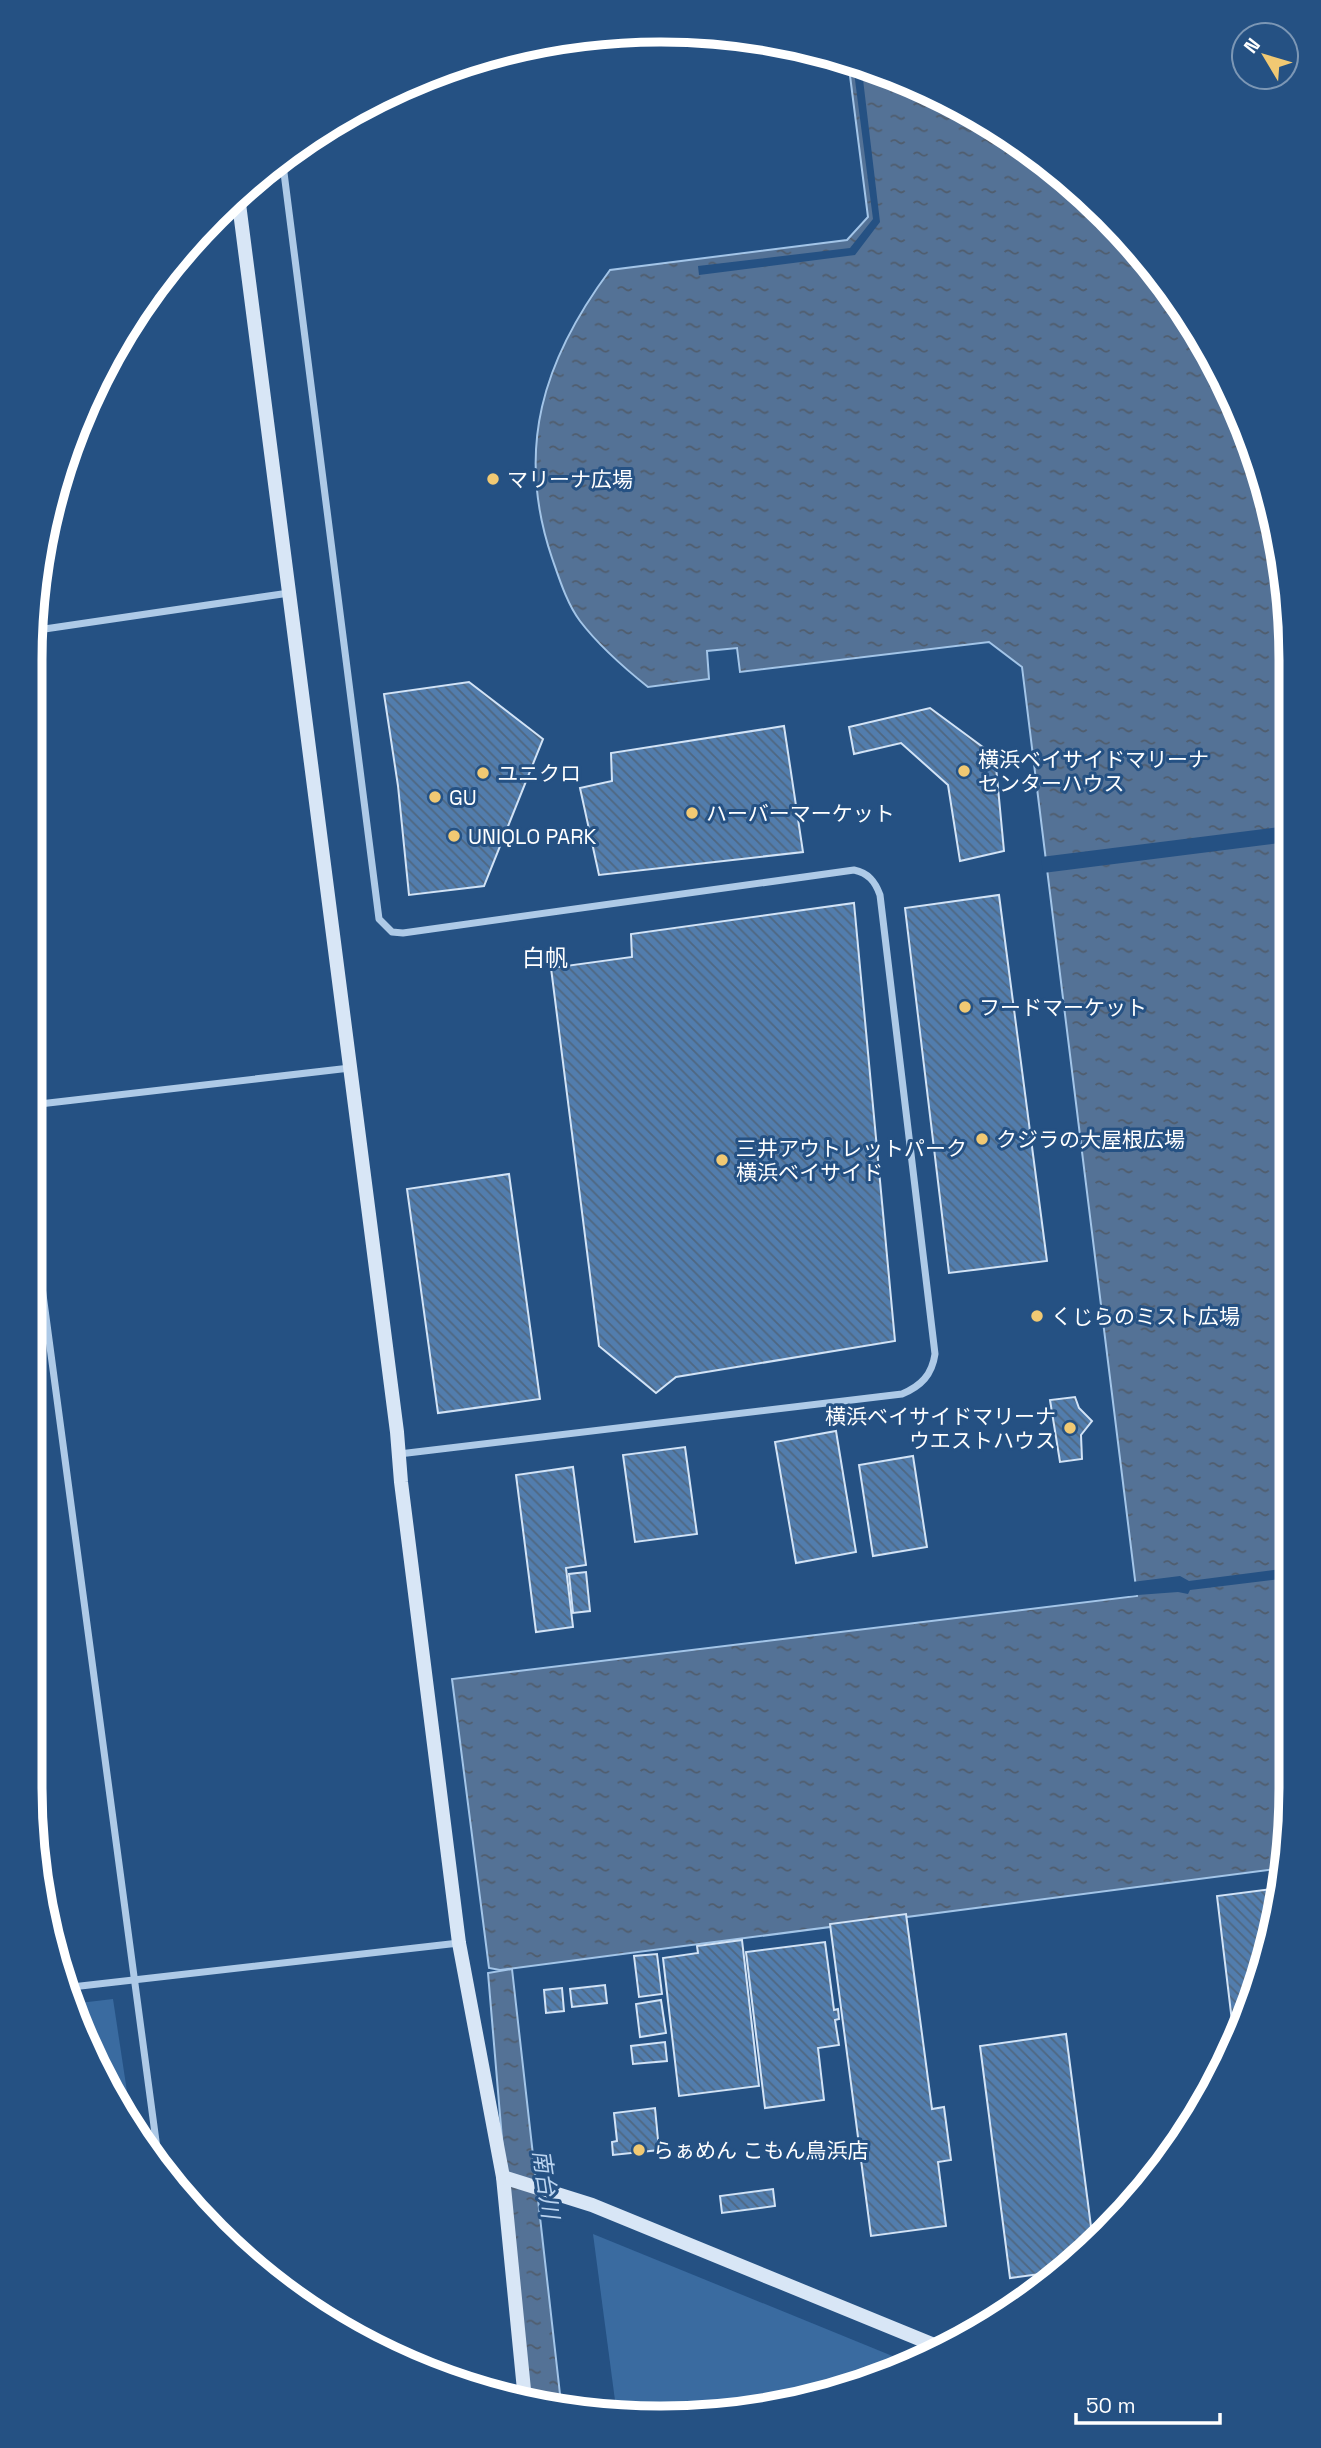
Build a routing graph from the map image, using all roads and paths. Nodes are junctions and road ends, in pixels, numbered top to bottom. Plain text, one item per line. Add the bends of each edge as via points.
1 (284, 170) edge
2 (240, 207) edge
3 (289, 593) junction
4 (43, 629) edge
5 (350, 1068) junction
6 (42, 1104) edge
7 (42, 1286) edge
8 (399, 1454) junction
9 (459, 1942) junction
10 (135, 1980) junction
11 (75, 1987) edge
12 (157, 2146) edge
13 (503, 2177) junction
14 (931, 2344) edge
15 (524, 2390) edge

1 - 8 street via 379,919 392,932 402,933 854,870 875,881 935,1354 928,1376 902,1394
2 - 3 street
3 - 4 street
3 - 5 street
5 - 6 street
5 - 8 street
7 - 10 street
8 - 9 street
9 - 10 street
9 - 13 street
10 - 11 street
10 - 12 street
13 - 14 street via 592,2205
13 - 15 street

